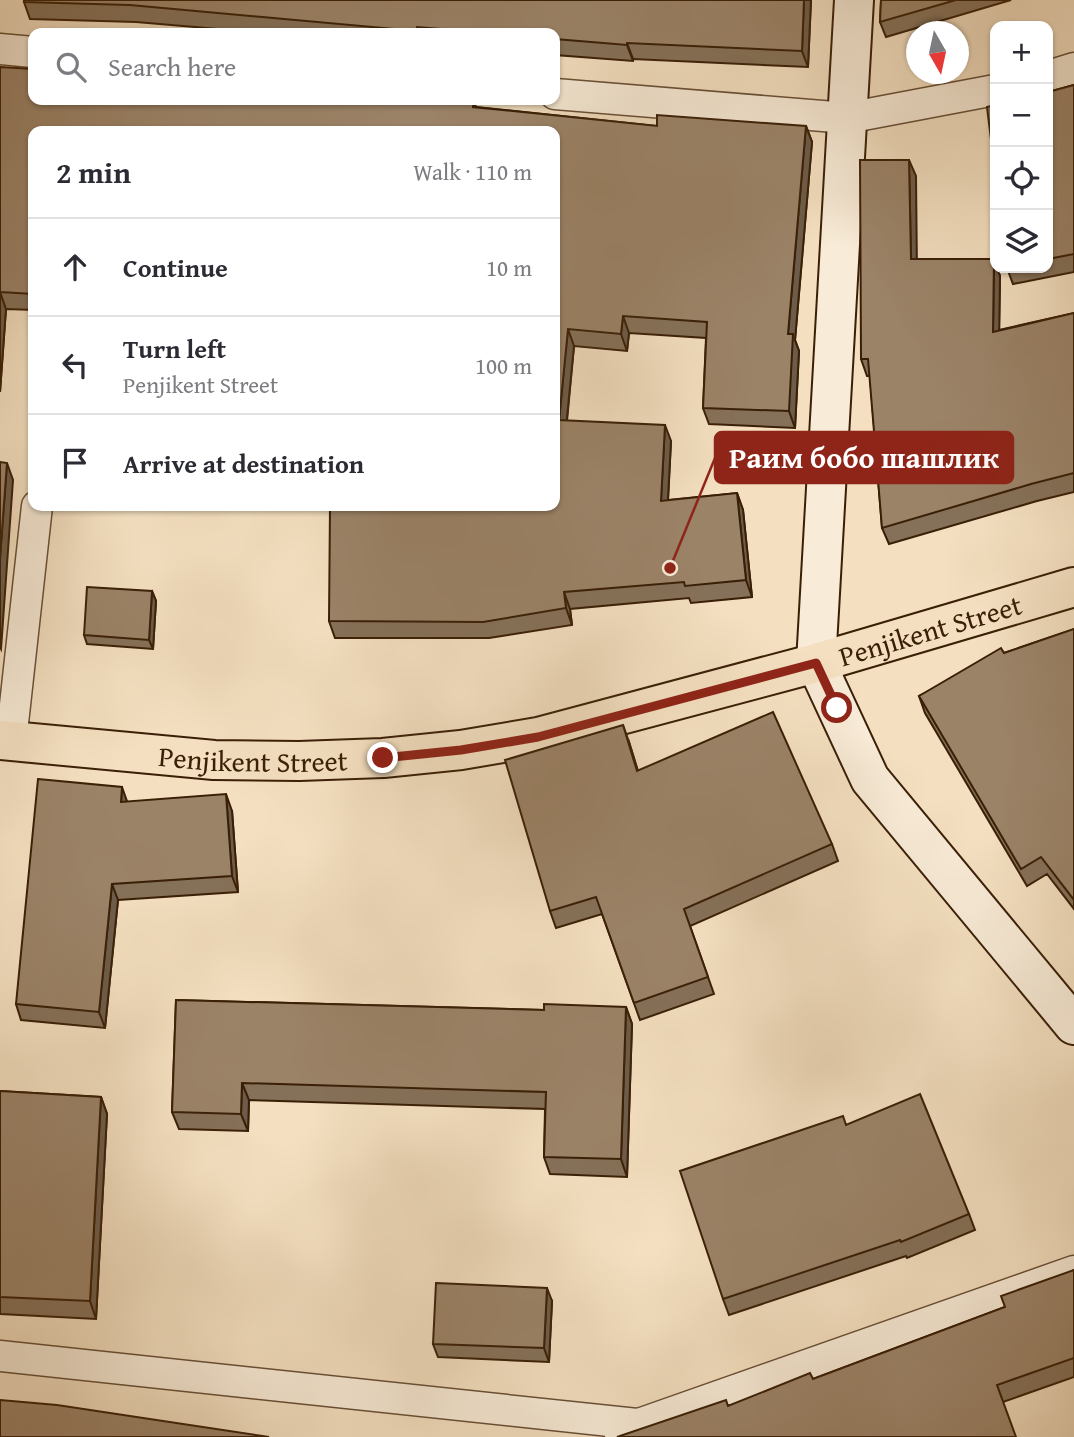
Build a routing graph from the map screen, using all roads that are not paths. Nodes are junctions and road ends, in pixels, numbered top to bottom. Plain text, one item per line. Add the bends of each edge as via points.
1 (853, 0) edge
2 (0, 49) edge
3 (28, 52) edge
4 (1074, 68) edge
5 (1053, 74) edge
6 (990, 91) edge
7 (560, 94) edge
8 (847, 118) junction
9 (36, 511) edge
10 (1074, 587) edge
11 (816, 663) junction
12 (6, 740) edge
13 (1074, 1025) edge
14 (1074, 1271) edge
15 (0, 1356) edge
16 (636, 1424) junction
17 (601, 1437) edge

1 - 8 street
2 - 3 street
4 - 5 street
6 - 8 street
7 - 8 street
8 - 11 street
9 - 12 street
10 - 11 main road, Penjikent Street
11 - 12 main road, Penjikent Street via 538,737 383,758 214,760
11 - 13 street via 870,779
14 - 16 street
15 - 16 street
16 - 17 street

